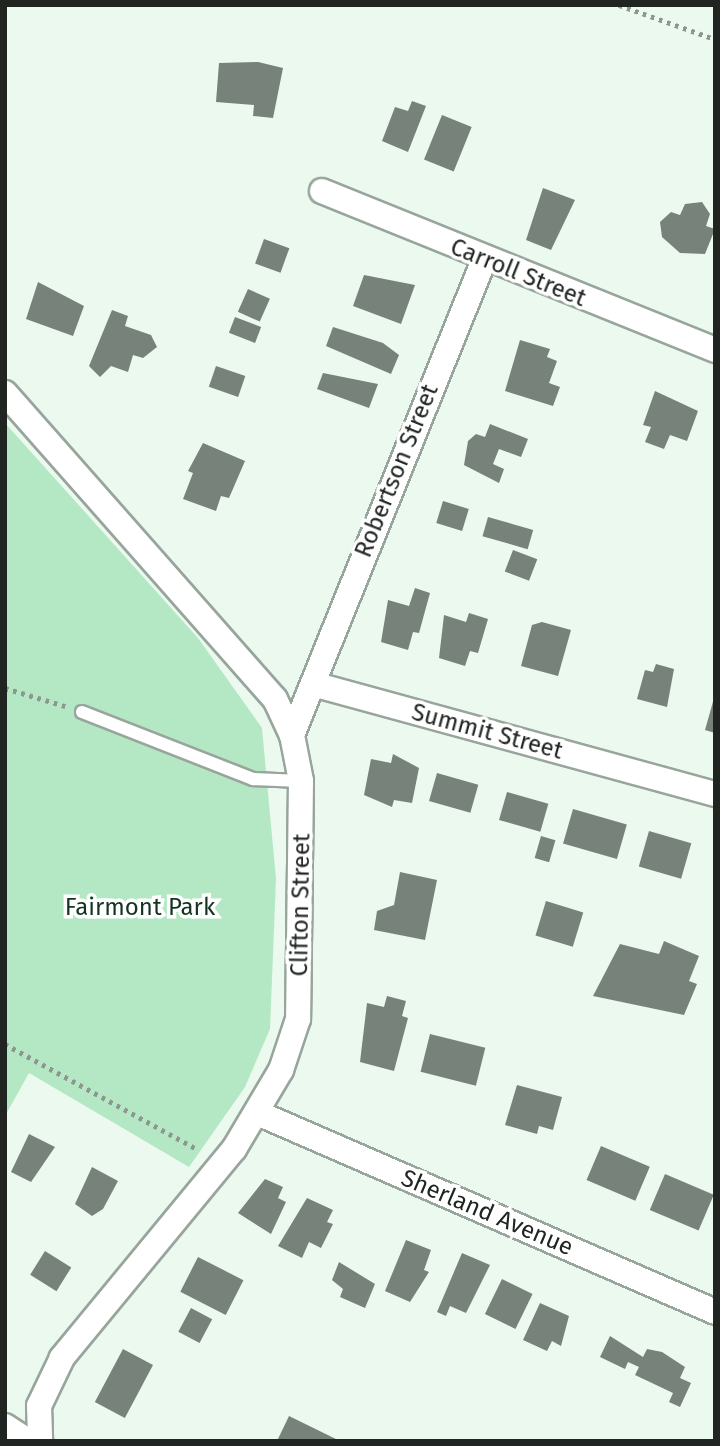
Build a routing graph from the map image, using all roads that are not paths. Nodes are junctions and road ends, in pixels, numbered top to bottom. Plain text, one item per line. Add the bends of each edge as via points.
1 (322, 191) dead end
2 (484, 260) junction
3 (715, 350) edge
4 (5, 393) edge
5 (313, 684) junction
6 (82, 712) road end
7 (292, 735) junction
8 (301, 781) junction
9 (715, 794) edge
10 (260, 1114) junction
11 (715, 1312) edge
12 (5, 1426) edge
13 (28, 1441) edge
14 (40, 1441) edge

1 - 2 street, Carroll Street
2 - 3 street, Carroll Street
2 - 5 street, Robertson Street
4 - 7 street, Clifton Street via 253,672
5 - 7 street
5 - 9 street, Summit Street
6 - 8 lane via 253,779
7 - 8 street, Clifton Street
8 - 10 street, Clifton Street via 298,1019
10 - 11 street, Sherland Avenue
10 - 14 street, Clifton Street via 62,1358 39,1406
12 - 13 street

